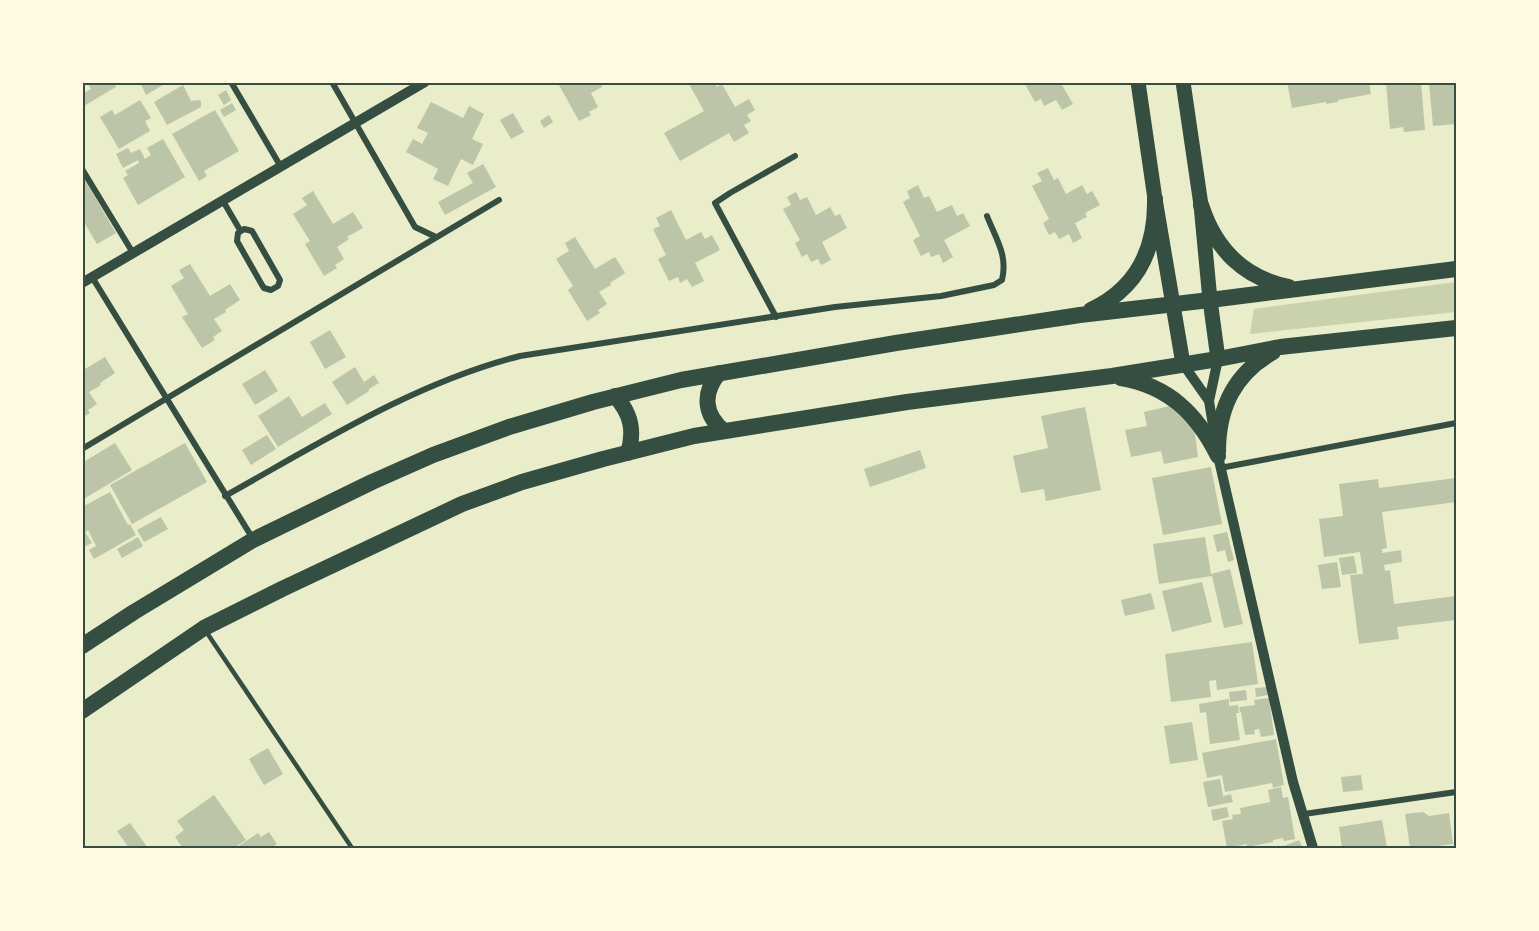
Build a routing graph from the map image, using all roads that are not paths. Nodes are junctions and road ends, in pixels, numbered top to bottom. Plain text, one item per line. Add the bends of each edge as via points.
1 (231, 82) edge
2 (332, 82) edge
3 (425, 82) edge
4 (1138, 82) edge
5 (1183, 82) edge
6 (356, 123) junction
7 (795, 156) dead end
8 (281, 167) junction
9 (82, 169) edge
10 (1155, 199) junction
11 (499, 200) dead end
12 (223, 201) junction
13 (1201, 206) junction
14 (987, 216) dead end
15 (240, 230) junction
16 (436, 237) junction
17 (133, 253) junction
18 (1456, 269) edge
19 (87, 280) edge
20 (1296, 289) junction
21 (1210, 300) junction
22 (1173, 304) junction
23 (1080, 315) junction
24 (776, 317) junction
25 (1456, 328) edge
26 (1280, 347) junction
27 (1218, 359) junction
28 (1183, 364) junction
29 (719, 374) junction
30 (1112, 376) junction
31 (615, 396) junction
32 (166, 399) junction
33 (1209, 401) junction
34 (1456, 423) edge
35 (724, 431) junction
36 (82, 449) edge
37 (628, 453) junction
38 (1219, 462) junction
39 (225, 496) junction
40 (253, 540) junction
41 (204, 628) junction
42 (82, 646) edge
43 (82, 711) edge
44 (1456, 792) edge
45 (1304, 814) junction
46 (352, 849) edge
47 (1313, 849) edge

1 - 8 street
2 - 6 street
3 - 6 street
4 - 10 main road
5 - 13 main road
6 - 8 street
6 - 16 street via 415,227
7 - 24 street via 715,204
8 - 12 street
9 - 17 street
10 - 22 main road
10 - 23 highway via 1154,231 1144,261 1117,294
11 - 16 street
12 - 15 street
12 - 17 street
13 - 20 highway via 1214,236 1236,262 1264,279
13 - 21 main road
14 - 24 street via 1005,268 1002,280 994,285 941,296
15 - 15 street via 237,241 262,285 267,290 278,286 280,280 252,231
16 - 32 street
17 - 19 street
18 - 20 highway
19 - 32 street
20 - 21 highway
21 - 22 highway
21 - 27 main road
22 - 23 highway
22 - 28 main road
23 - 29 highway
24 - 39 street via 488,364 432,385 382,410
25 - 26 highway
26 - 27 highway
26 - 38 highway via 1244,374 1231,392 1218,434
27 - 28 highway
27 - 33 street
28 - 30 highway
28 - 33 street
29 - 31 highway
29 - 35 highway via 710,388 708,406 713,420
30 - 35 highway via 907,402
30 - 38 highway via 1150,386 1184,407 1209,438
31 - 37 highway via 623,404 631,425
31 - 40 highway via 433,455
32 - 36 street
32 - 39 street
33 - 38 street
34 - 38 street
35 - 37 highway
37 - 41 highway via 522,482 462,504
38 - 45 street via 1293,782
39 - 40 street
40 - 42 highway
41 - 43 highway
41 - 46 lane
44 - 45 street
45 - 47 street

